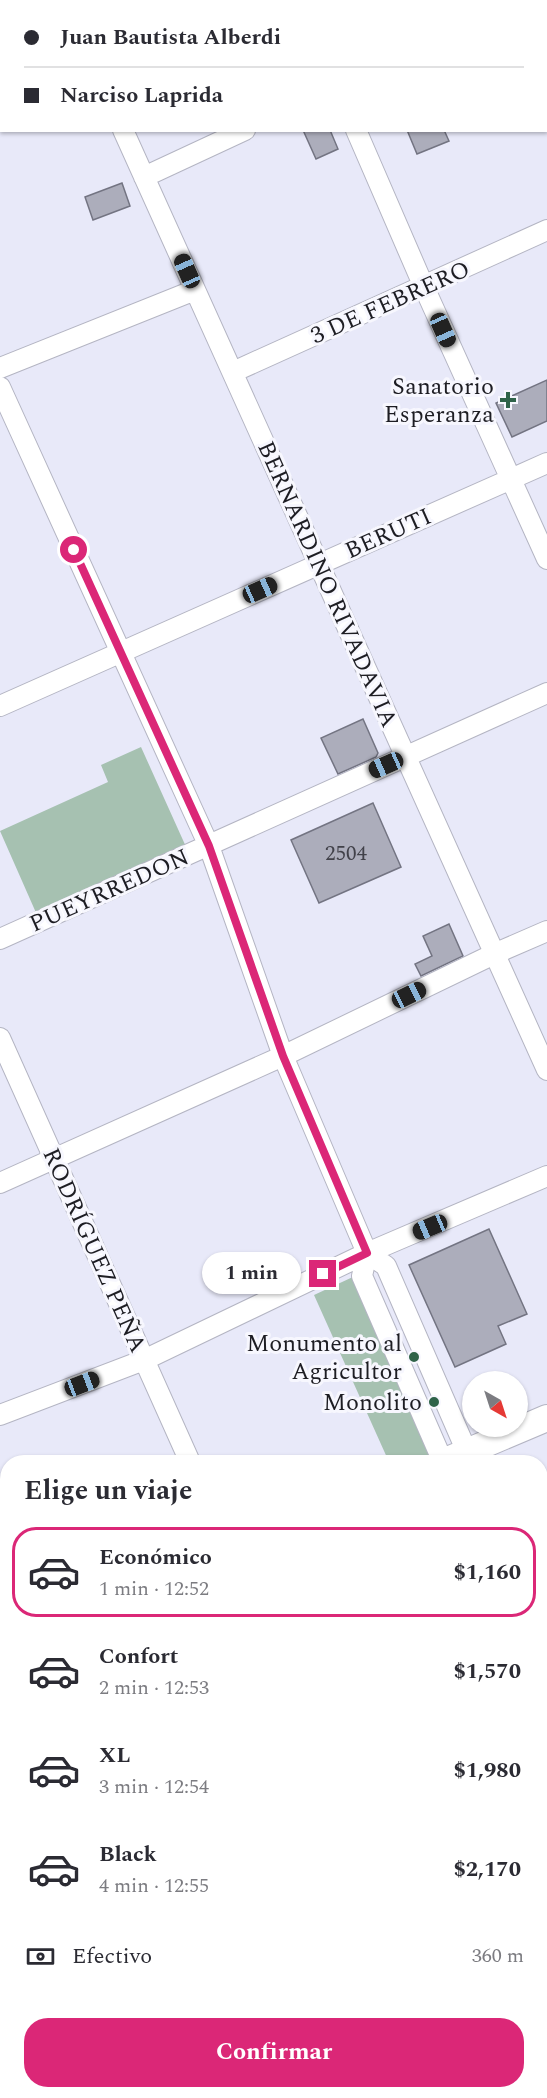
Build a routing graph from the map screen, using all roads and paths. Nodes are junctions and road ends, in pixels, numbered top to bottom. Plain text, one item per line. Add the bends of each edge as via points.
1 (124, 132) edge
2 (241, 132) edge
3 (357, 132) edge
4 (144, 177) junction
5 (547, 230) edge
6 (423, 287) junction
7 (195, 290) junction
8 (0, 368) edge
9 (233, 372) junction
10 (0, 387) edge
11 (547, 463) edge
12 (511, 479) junction
13 (547, 559) edge
14 (319, 564) junction
15 (121, 653) junction
16 (547, 693) edge
17 (0, 706) edge
18 (405, 756) junction
19 (209, 846) junction
20 (547, 932) edge
21 (0, 939) edge
22 (494, 954) junction
23 (0, 1038) edge
24 (283, 1056) junction
25 (547, 1070) edge
26 (54, 1159) junction
27 (547, 1176) edge
28 (0, 1183) edge
29 (367, 1253) junction
30 (144, 1360) junction
31 (0, 1415) edge
32 (547, 1418) edge
33 (468, 1452) junction
34 (187, 1455) edge
35 (440, 1455) edge
36 (460, 1455) edge

1 - 4 street, BERNARDINO RIVADAVIA
2 - 4 street
3 - 6 street
4 - 7 street, BERNARDINO RIVADAVIA
5 - 6 street, 3 DE FEBRERO
6 - 9 street, 3 DE FEBRERO
6 - 12 street
7 - 8 street
7 - 9 street, BERNARDINO RIVADAVIA
9 - 14 street, BERNARDINO RIVADAVIA
10 - 15 street
11 - 12 street, BERUTI
12 - 13 street
12 - 14 street, BERUTI
14 - 15 street, BERUTI
14 - 18 street, BERNARDINO RIVADAVIA
15 - 17 street, BERUTI
15 - 19 street
16 - 18 street, PUEYRREDON
18 - 19 street, PUEYRREDON
18 - 22 street, BERNARDINO RIVADAVIA
19 - 21 street, PUEYRREDON
19 - 24 street
20 - 22 street
22 - 24 street
22 - 25 street, BERNARDINO RIVADAVIA
23 - 26 street, RODRÍGUEZ PEÑA
24 - 26 street
24 - 29 street
26 - 28 street
26 - 30 street, RODRÍGUEZ PEÑA
27 - 29 street
29 - 30 street
29 - 33 street via 386,1266
29 - 35 street via 362,1276
30 - 31 street
30 - 34 street, RODRÍGUEZ PEÑA
32 - 33 main road
33 - 36 main road

